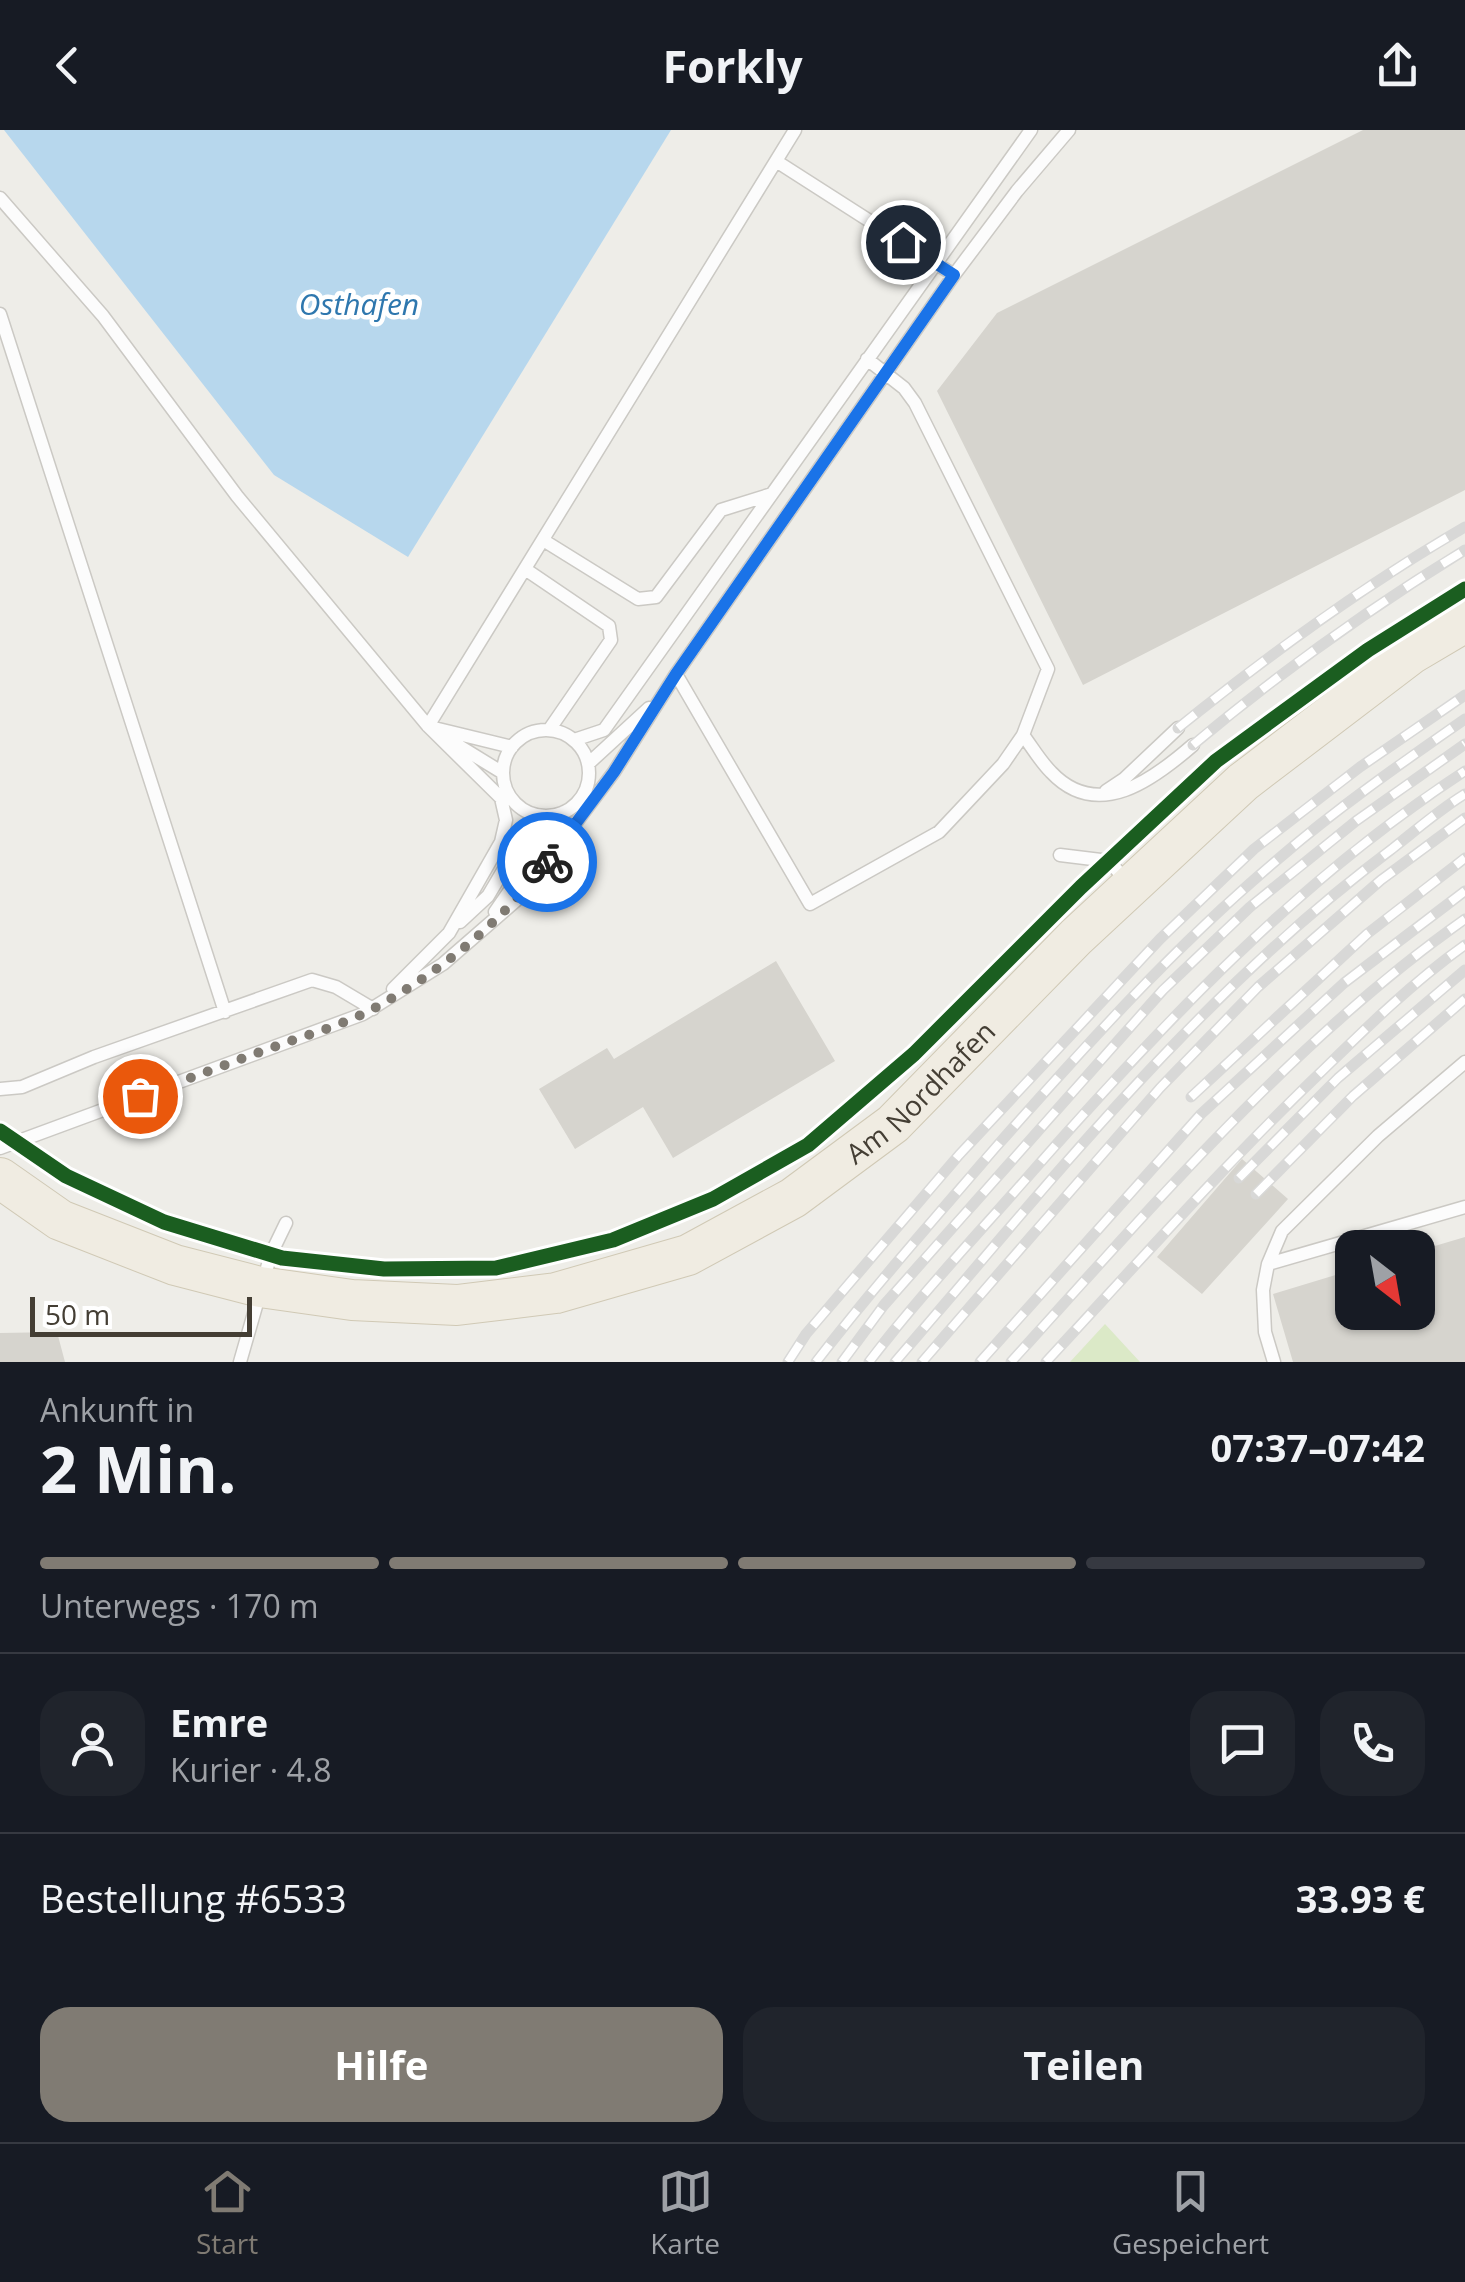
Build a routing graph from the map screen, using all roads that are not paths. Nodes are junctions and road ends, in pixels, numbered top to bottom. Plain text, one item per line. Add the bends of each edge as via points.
1 (795, 130) edge
2 (1031, 130) edge
3 (1069, 130) edge
4 (776, 161) junction
5 (0, 198) edge
6 (934, 262) junction
7 (954, 275) junction
8 (0, 314) edge
9 (867, 359) junction
10 (886, 374) junction
11 (772, 494) junction
12 (543, 540) junction
13 (525, 568) junction
14 (1465, 622) edge
15 (676, 674) junction
16 (662, 696) junction
17 (428, 726) junction
18 (1178, 728) dead end
19 (548, 730) junction
20 (1023, 735) junction
21 (574, 740) junction
22 (1193, 744) dead end
23 (512, 747) junction
24 (588, 764) junction
25 (503, 773) junction
26 (1099, 795) junction
27 (564, 812) junction
28 (536, 815) junction
29 (1060, 855) dead end
30 (1130, 886) junction
31 (482, 931) junction
32 (449, 933) junction
33 (374, 1008) junction
34 (225, 1012) junction
35 (1465, 1062) edge
36 (0, 1088) edge
37 (0, 1148) edge
38 (0, 1178) edge
39 (1465, 1207) edge
40 (286, 1223) dead end
41 (1268, 1264) junction
42 (260, 1287) junction
43 (240, 1362) edge
44 (1274, 1362) edge

1 - 4 lane
2 - 6 lane
3 - 7 lane
4 - 6 lane
4 - 12 lane
5 - 17 lane
6 - 7 lane
6 - 9 lane
7 - 10 lane
8 - 34 lane
9 - 10 lane
9 - 11 lane
10 - 15 lane
10 - 20 lane via 915,403 1048,668
11 - 12 lane via 721,510 656,597 638,598
11 - 21 lane via 604,730
12 - 13 lane
13 - 17 lane
13 - 19 lane via 609,626 611,640
14 - 30 main road, Am Nordhafen via 1411,654 1243,782
15 - 16 lane
15 - 20 lane via 810,904 940,832
16 - 24 lane
16 - 31 lane via 551,857
17 - 23 lane
17 - 25 lane
17 - 32 lane via 501,798 506,820 501,842
18 - 26 lane
19 - 21 lane
19 - 23 lane
20 - 26 lane via 1051,773 1074,790
21 - 24 lane
22 - 26 lane via 1134,789
23 - 25 lane
24 - 27 lane via 584,792
25 - 28 lane via 512,800
27 - 28 lane
27 - 31 lane
28 - 32 lane via 488,896
29 - 30 lane via 1109,861
30 - 42 main road, Am Nordhafen via 893,1124 793,1198 688,1255 556,1293 458,1305
31 - 33 lane
32 - 33 lane
33 - 34 lane via 312,980
33 - 37 lane
34 - 36 lane via 22,1087
35 - 41 lane via 1282,1232
38 - 42 main road, Am Nordhafen via 60,1220 125,1248
39 - 41 lane
40 - 42 lane
41 - 44 lane via 1265,1332
42 - 43 lane

